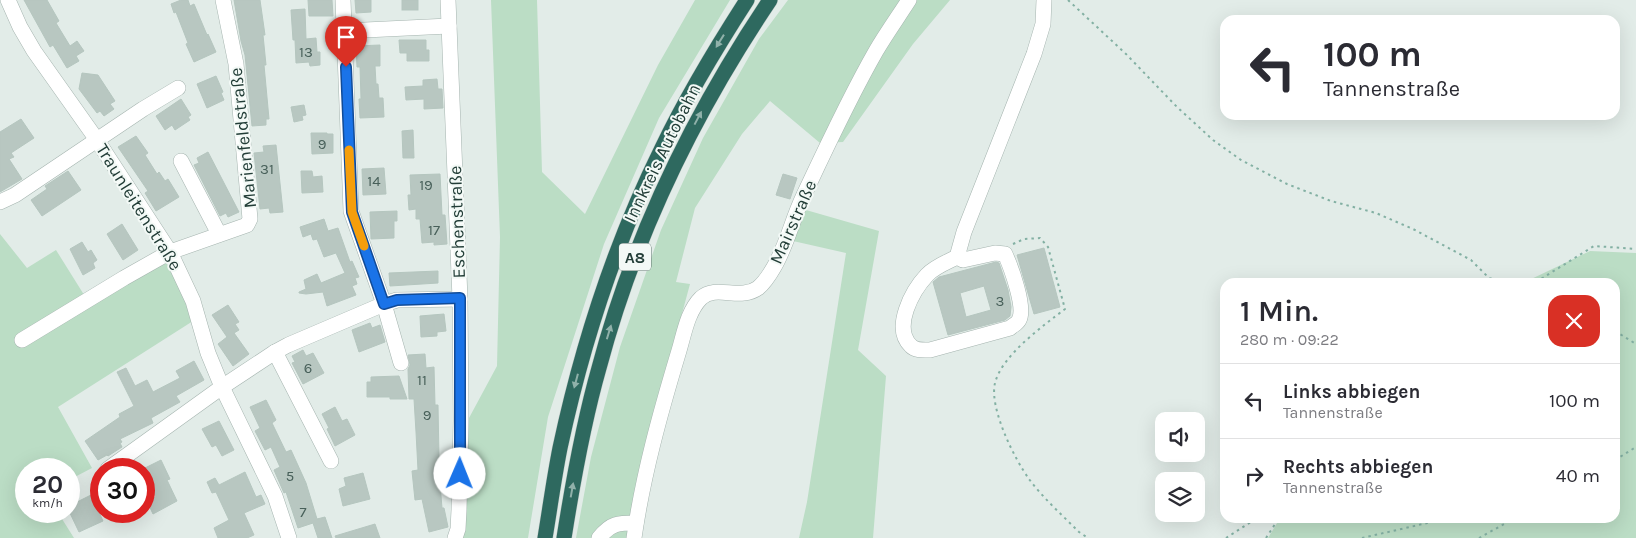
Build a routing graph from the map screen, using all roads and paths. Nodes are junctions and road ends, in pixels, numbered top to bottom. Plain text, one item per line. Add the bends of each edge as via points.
1 (8, 0) edge
2 (223, 0) edge
3 (343, 0) edge
4 (448, 0) edge
5 (747, 0) edge
6 (770, 0) edge
7 (909, 0) edge
8 (1044, 0) edge
9 (1068, 0) edge
10 (449, 26) junction
11 (344, 31) junction
12 (178, 88) dead end
13 (98, 140) junction
14 (180, 161) dead end
15 (0, 202) edge
16 (219, 234) junction
17 (1636, 249) edge
18 (170, 252) junction
19 (1005, 254) junction
20 (957, 256) junction
21 (1489, 278) edge
22 (1542, 278) edge
23 (460, 298) junction
24 (384, 304) junction
25 (1620, 334) edge
26 (22, 340) dead end
27 (1636, 344) edge
28 (275, 352) junction
29 (401, 363) dead end
30 (222, 387) junction
31 (1636, 447) edge
32 (1620, 457) edge
33 (123, 458) edge
34 (331, 461) dead end
35 (1248, 523) edge
36 (1276, 523) edge
37 (1427, 523) edge
38 (1506, 523) edge
39 (635, 531) edge
40 (289, 538) edge
41 (455, 538) edge
42 (545, 538) edge
43 (564, 538) edge
44 (600, 538) edge
45 (1088, 538) edge
46 (1226, 538) edge
47 (1266, 538) edge
48 (1362, 538) edge
49 (1479, 538) edge

1 - 13 street, Traunleitenstraße via 34,51
2 - 16 street, Marienfeldstraße via 236,64 250,219 246,225
3 - 11 street
4 - 10 street, Eschenstraße
5 -> 42 highway, Innkreis Autobahn / A8 via 706,64 678,116 638,199 616,255 588,336 569,407
43 -> 6 highway, Innkreis Autobahn / A8 via 599,368 646,228 700,114
7 - 39 street, Mairstraße via 877,50 836,127 799,205 787,242 760,287 740,294 711,292 692,310 646,471
8 - 20 street via 1043,24 1034,54
9 - 21 path via 1177,107 1241,160 1287,184 1331,201 1376,213 1413,229 1471,260
10 - 11 street
10 - 23 street, Eschenstraße
11 - 24 street via 352,212
12 - 13 street
13 - 15 street
13 - 18 street, Traunleitenstraße
14 - 16 street
16 - 18 street, Marienfeldstraße
17 - 22 path via 1594,246
18 - 26 street, Marienfeldstraße
18 - 30 street, Traunleitenstraße via 193,301
19 - 20 street via 963,260
19 - 20 street via 1021,306 1017,323 1010,328 930,350 911,346 904,333 903,317 915,288 929,273
19 - 45 path via 1012,245 1024,239 1040,238 1048,247 1065,309 1012,355 995,383 994,400 1014,453 1029,479
23 - 24 street via 397,300
23 - 41 street, Eschenstraße via 460,490
24 - 28 street
24 - 29 street
25 - 27 path
28 - 30 street
28 - 34 street
30 - 33 street
30 - 40 street, Traunleitenstraße via 275,496
31 - 32 path
35 - 46 path
36 - 47 path
37 - 48 path
38 - 49 path
39 - 44 street via 617,523 606,529

